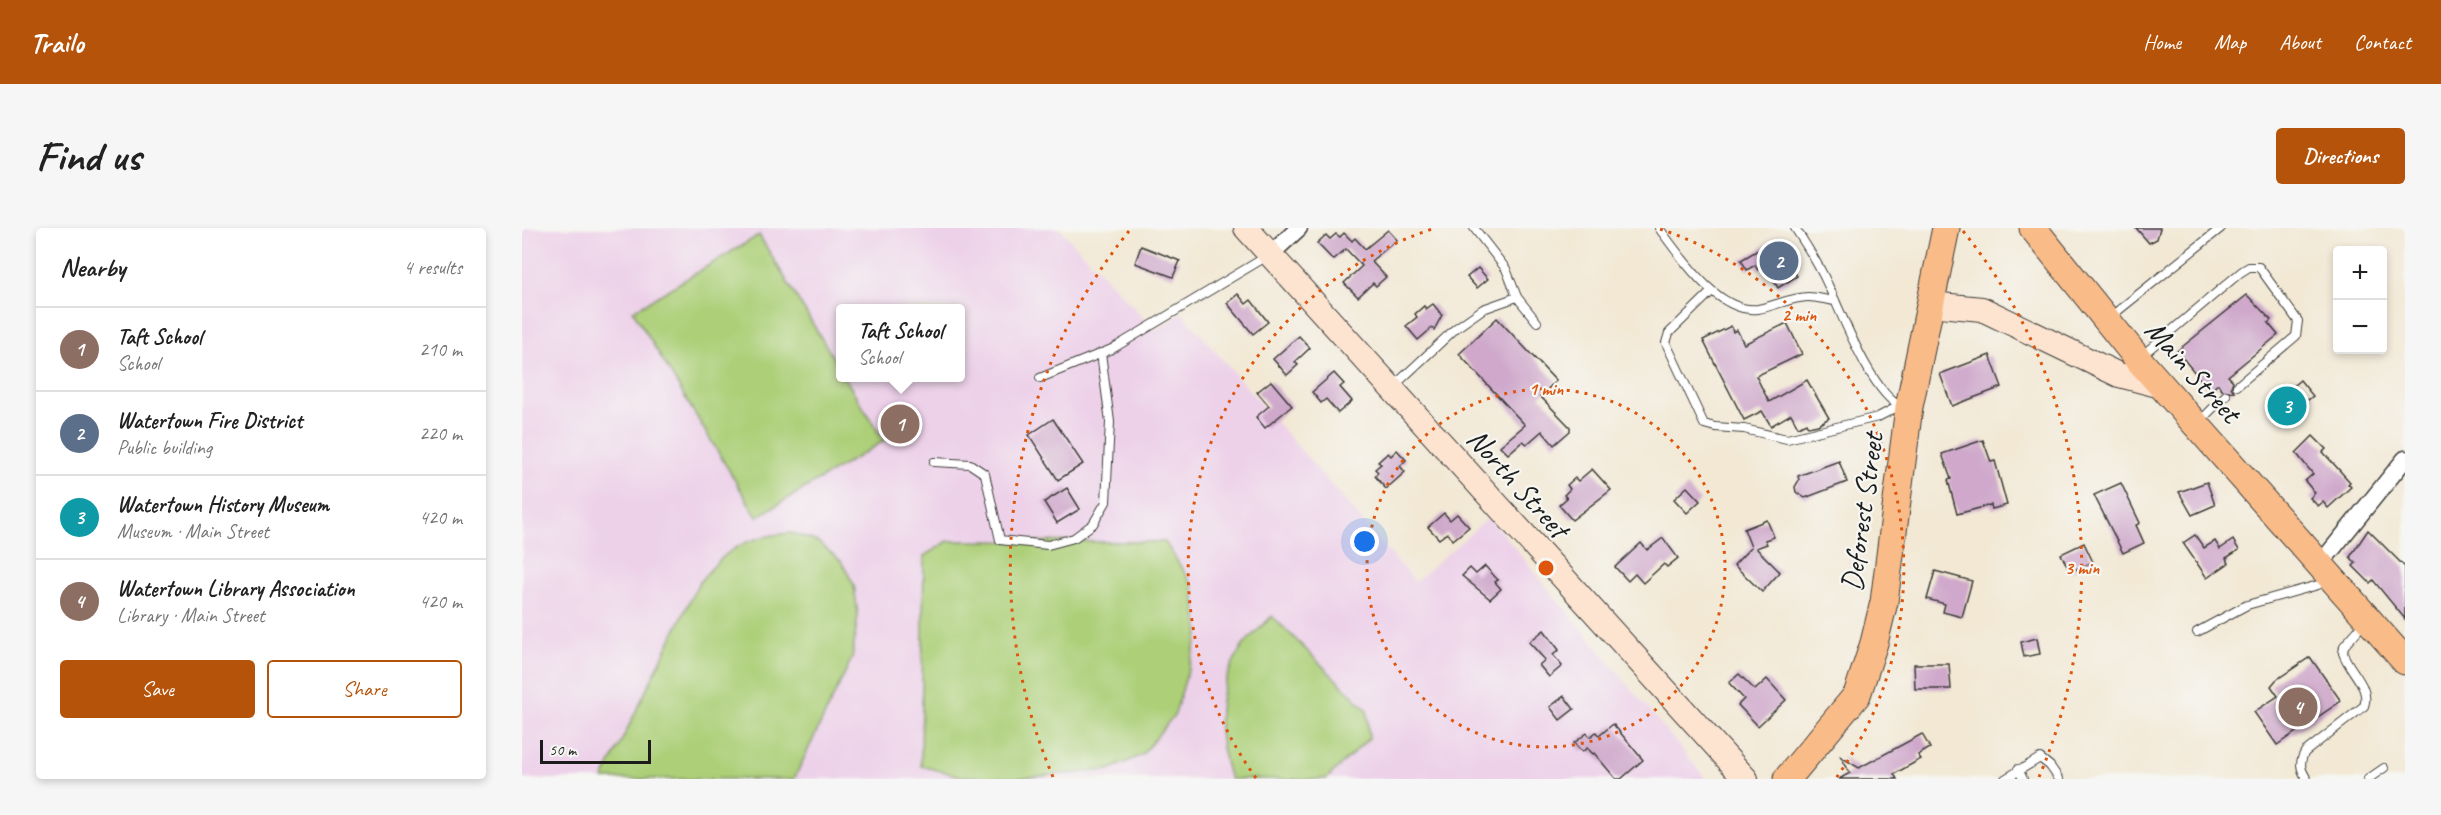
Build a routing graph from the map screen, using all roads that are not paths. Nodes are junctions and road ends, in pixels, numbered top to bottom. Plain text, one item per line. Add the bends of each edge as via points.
1 (1246, 228) edge
2 (1299, 228) edge
3 (1474, 228) edge
4 (1659, 228) edge
5 (1795, 228) edge
6 (1946, 228) edge
7 (2032, 228) edge
8 (2221, 228) edge
9 (1272, 253) junction
10 (1712, 291) junction
11 (1517, 297) junction
12 (1835, 301) junction
13 (1930, 304) junction
14 (2106, 321) junction
15 (1537, 322) dead end
16 (1101, 353) junction
17 (2138, 359) junction
18 (1040, 378) dead end
19 (2162, 386) junction
20 (2237, 386) dead end
21 (1391, 388) junction
22 (2226, 394) dead end
23 (1904, 407) junction
24 (2197, 424) junction
25 (2405, 459) edge
26 (934, 462) dead end
27 (2326, 570) junction
28 (2368, 618) junction
29 (2197, 632) dead end
30 (2405, 661) edge
31 (2384, 768) dead end
32 (2018, 769) junction
33 (1792, 777) edge
34 (1746, 779) edge
35 (2005, 779) edge
36 (2023, 779) edge
37 (2059, 779) edge
38 (2307, 779) edge
39 (2368, 779) edge

1 - 9 street, North Street
2 - 9 street
3 - 11 lane via 1506,269
4 - 10 lane
5 - 12 lane
6 - 13 main road, Deforest Street
7 - 14 main road, Main Street
8 - 14 lane
9 - 16 lane
9 - 21 street, North Street
10 - 12 lane via 1731,303 1756,309 1807,297
10 - 23 lane via 1669,333 1666,343 1704,424 1787,439
11 - 15 lane
11 - 21 lane via 1483,309 1456,328
12 - 23 lane via 1871,373
13 - 19 street via 1982,309 2119,375
13 - 23 main road, Deforest Street
14 - 17 main road, Main Street
16 - 18 lane
16 - 26 lane via 1110,422 1106,502 1093,524 1074,538 1048,545 1000,540 985,474 970,464
17 - 19 main road, Main Street
17 - 20 lane via 2249,267 2259,267 2298,321 2296,336
19 - 24 main road, Main Street
21 - 34 street, North Street
22 - 24 lane
23 - 33 main road, Deforest Street via 1884,602 1874,643 1857,695
24 - 27 main road, Main Street
25 - 27 street
27 - 28 main road, Main Street
27 - 29 lane via 2318,585 2247,605
28 - 30 main road, Main Street
28 - 38 lane via 2344,646 2343,653 2363,688 2364,706 2305,752 2300,760
31 - 39 lane
32 - 35 lane
32 - 36 lane
32 - 37 lane via 2040,758

